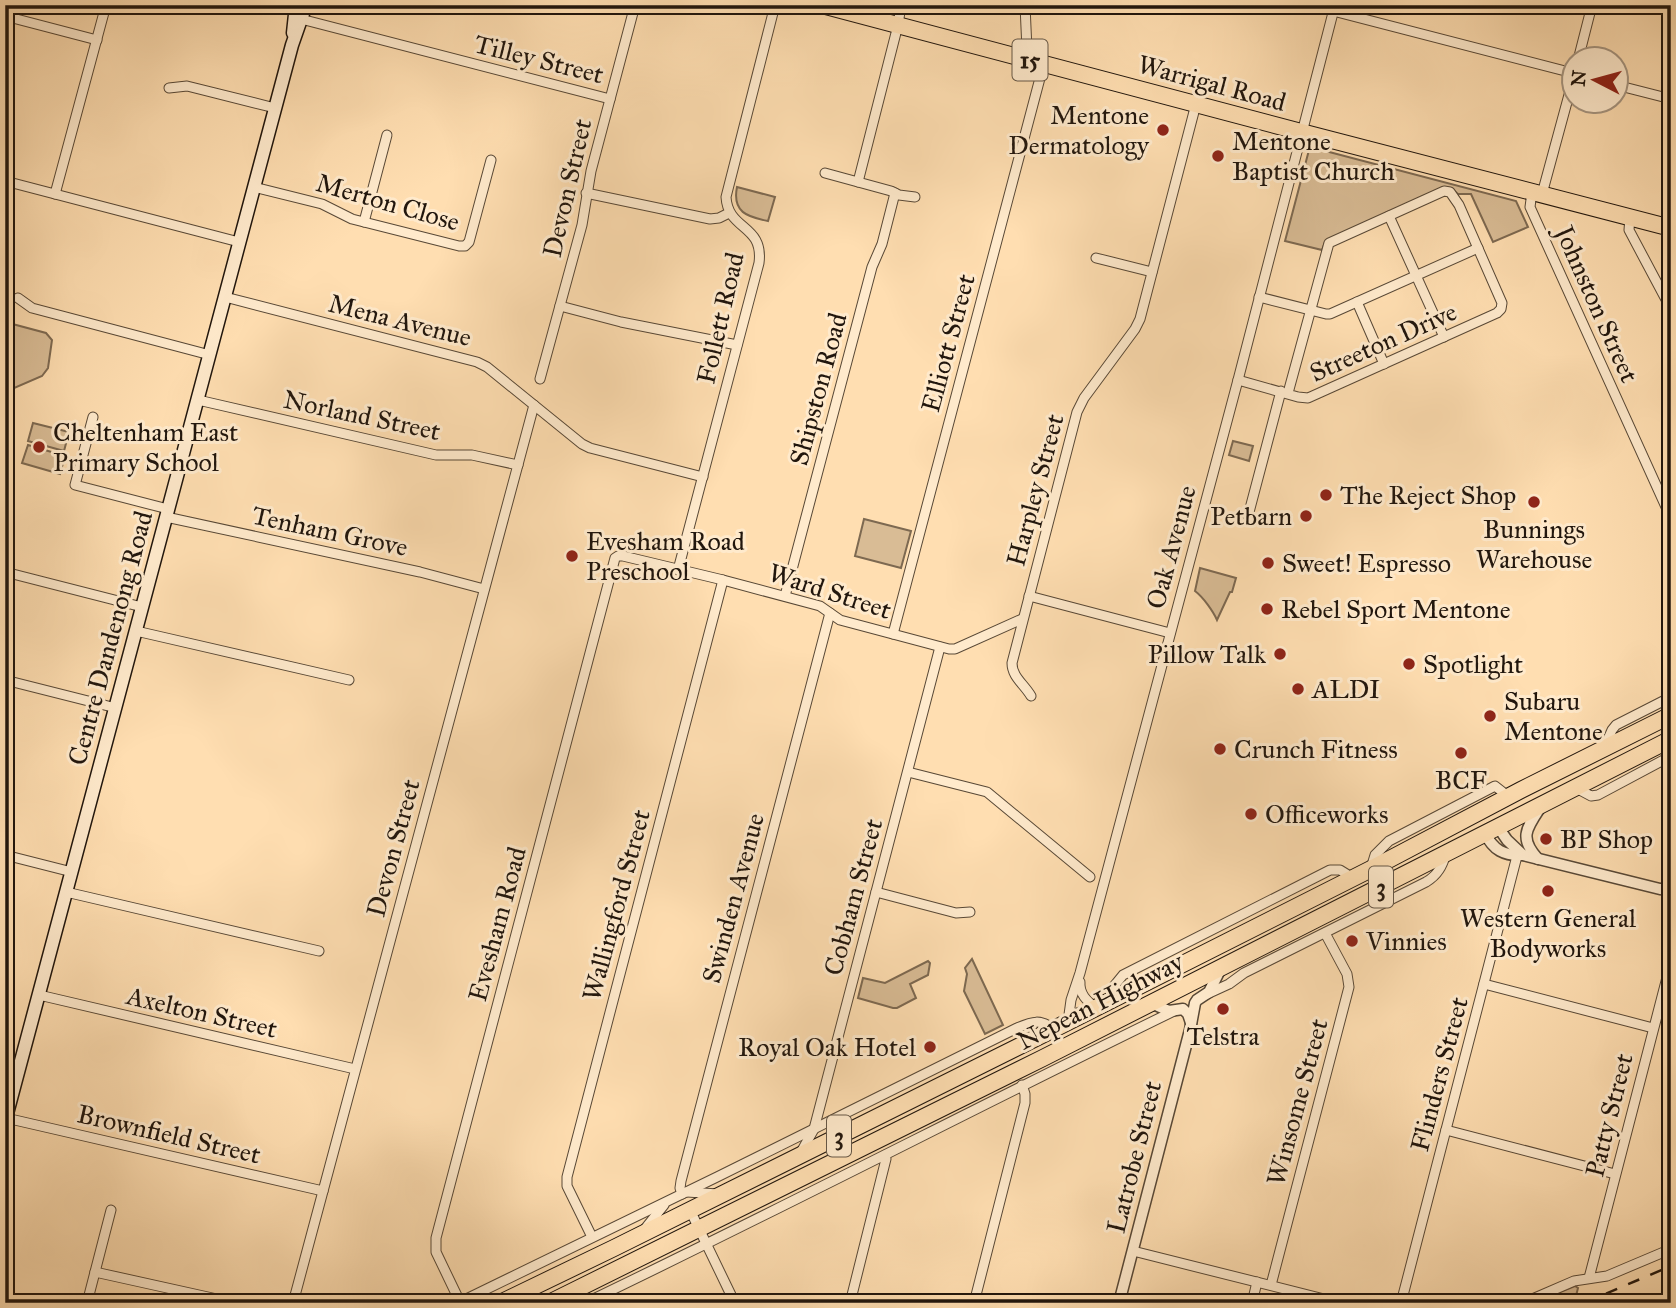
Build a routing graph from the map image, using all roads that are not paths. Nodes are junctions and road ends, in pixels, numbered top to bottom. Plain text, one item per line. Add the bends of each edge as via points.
1 (106, 5) edge
2 (306, 5) edge
3 (635, 5) edge
4 (775, 5) edge
5 (822, 5) edge
6 (901, 5) edge
7 (1025, 5) edge
8 (1322, 5) edge
9 (1592, 5) edge
10 (1334, 8) edge
11 (298, 14) edge
12 (5, 16) edge
13 (898, 25) junction
14 (97, 40) junction
15 (1582, 46) edge
16 (1026, 58) junction
17 (1044, 63) junction
18 (1560, 71) edge
19 (169, 88) dead end
20 (1630, 89) edge
21 (610, 99) junction
22 (1671, 99) edge
23 (1196, 104) junction
24 (275, 108) junction
25 (1562, 116) edge
26 (1301, 132) junction
27 (387, 135) dead end
28 (491, 160) dead end
29 (825, 173) dead end
30 (5, 181) edge
31 (858, 182) junction
32 (254, 187) junction
33 (1523, 189) junction
34 (586, 193) junction
35 (895, 193) junction
36 (55, 194) junction
37 (1542, 194) junction
38 (915, 197) dead end
39 (729, 213) junction
40 (1389, 216) junction
41 (1630, 217) junction
42 (364, 222) junction
43 (1671, 228) edge
44 (239, 242) junction
45 (1478, 248) junction
46 (1096, 258) dead end
47 (1152, 272) junction
48 (1417, 275) junction
49 (225, 297) junction
50 (1259, 297) junction
51 (18, 298) dead end
52 (1357, 302) junction
53 (560, 306) junction
54 (1671, 309) edge
55 (1310, 310) junction
56 (1444, 337) junction
57 (737, 345) junction
58 (210, 355) junction
59 (1384, 364) junction
60 (540, 379) dead end
61 (1238, 380) junction
62 (1285, 392) junction
63 (198, 400) junction
64 (534, 405) junction
65 (93, 417) dead end
66 (518, 465) junction
67 (703, 477) junction
68 (167, 513) junction
69 (1248, 516) dead end
70 (1671, 518) edge
71 (620, 556) joint
72 (678, 570) junction
73 (5, 572) edge
74 (723, 580) junction
75 (484, 589) junction
76 (785, 596) junction
77 (1028, 596) junction
78 (142, 607) junction
79 (830, 613) junction
80 (1022, 619) junction
81 (136, 631) junction
82 (1170, 633) junction
83 (894, 634) junction
84 (940, 647) junction
85 (5, 680) edge
86 (349, 680) dead end
87 (1031, 696) dead end
88 (1671, 697) edge
89 (116, 708) junction
90 (1671, 715) edge
91 (1671, 739) edge
92 (1603, 750) junction
93 (1671, 756) edge
94 (1570, 766) junction
95 (908, 772) junction
96 (1577, 788) junction
97 (1508, 797) junction
98 (1542, 805) junction
99 (1479, 813) junction
100 (1492, 830) junction
101 (1446, 854) junction
102 (5, 855) edge
103 (1520, 855) junction
104 (1538, 859) junction
105 (1371, 869) junction
106 (72, 872) junction
107 (1090, 877) dead end
108 (1353, 878) junction
109 (1667, 891) edge
110 (66, 892) junction
111 (876, 892) junction
112 (1325, 892) junction
113 (1334, 910) junction
114 (970, 912) dead end
115 (1229, 921) junction
116 (1325, 933) junction
117 (1216, 948) junction
118 (320, 951) dead end
119 (1671, 962) edge
120 (1222, 967) junction
121 (1080, 973) junction
122 (1484, 984) junction
123 (39, 995) junction
124 (1201, 998) junction
125 (1151, 1003) junction
126 (1103, 1004) junction
127 (1176, 1010) junction
128 (1192, 1023) junction
129 (1056, 1025) junction
130 (1653, 1027) junction
131 (1034, 1040) junction
132 (1043, 1058) junction
133 (355, 1069) junction
134 (1022, 1085) junction
135 (6, 1120) edge
136 (814, 1129) junction
137 (1446, 1130) junction
138 (800, 1155) junction
139 (885, 1155) junction
140 (1615, 1174) junction
141 (323, 1191) junction
142 (683, 1193) junction
143 (724, 1194) junction
144 (668, 1201) junction
145 (111, 1210) dead end
146 (690, 1210) junction
147 (699, 1228) junction
148 (641, 1234) junction
149 (592, 1237) junction
150 (706, 1245) junction
151 (1671, 1249) edge
152 (1133, 1251) junction
153 (95, 1272) junction
154 (1589, 1278) junction
155 (1257, 1282) junction
156 (1270, 1285) junction
157 (226, 1301) edge
158 (459, 1302) edge
159 (87, 1303) edge
160 (293, 1303) edge
161 (500, 1303) edge
162 (549, 1303) edge
163 (585, 1303) edge
164 (731, 1303) edge
165 (850, 1303) edge
166 (974, 1303) edge
167 (1119, 1303) edge
168 (1252, 1303) edge
169 (1340, 1303) edge
170 (1401, 1303) edge
171 (1523, 1303) edge

1 - 14 street
2 - 11 main road, Centre Dandenong Road
3 - 21 street, Devon Street
4 - 39 street, Follett Road via 727,189
5 - 13 highway, Warrigal Road / 15
6 - 13 street
7 - 16 street
8 - 10 street
9 - 15 street
10 - 18 street
10 - 26 street, Oak Avenue
11 - 21 street, Tilley Street
11 - 24 main road, Centre Dandenong Road
12 - 14 street
13 - 16 highway, Warrigal Road / 15
13 - 31 street
14 - 36 street
16 - 17 highway, Warrigal Road / 15
17 - 23 highway, Warrigal Road / 15
17 - 83 street, Elliott Street
19 - 24 street via 187,86
20 - 22 street
21 - 34 street, Devon Street
23 - 26 highway, Warrigal Road / 15
23 - 47 street, Harpley Street
24 - 32 main road, Centre Dandenong Road
25 - 37 street
26 - 33 highway, Warrigal Road / 15
26 - 50 street, Oak Avenue
27 - 42 street
28 - 42 street, Merton Close via 465,246
29 - 31 street
30 - 36 street
31 - 35 street
32 - 42 street, Merton Close via 321,204
32 - 44 main road, Centre Dandenong Road
33 - 37 highway, Warrigal Road / 15
33 - 70 street, Johnston Street via 1532,191 1530,207
34 - 39 street via 710,219
34 - 53 street, Devon Street
35 - 38 street
35 - 76 street, Shipston Road
36 - 44 street
37 - 41 highway, Warrigal Road / 15
39 - 57 street, Follett Road via 756,239 760,251
40 - 45 street via 1450,191
40 - 48 street
40 - 55 street via 1329,243
41 - 43 highway, Warrigal Road / 15
41 - 54 street via 1630,232
44 - 49 main road, Centre Dandenong Road
45 - 48 street
45 - 56 street, Streeton Drive via 1501,309
46 - 47 street
47 - 77 street, Harpley Street via 1138,324 1079,407
48 - 52 street
48 - 56 street
49 - 58 main road, Centre Dandenong Road
49 - 64 street, Mena Avenue via 478,362
50 - 55 street
50 - 61 street, Oak Avenue
51 - 58 street via 32,308
52 - 55 street via 1330,314
52 - 59 street
53 - 57 street
53 - 60 street, Devon Street
55 - 62 street
56 - 59 street, Streeton Drive
57 - 67 street, Follett Road
58 - 63 main road, Centre Dandenong Road
59 - 62 street, Streeton Drive via 1308,398
61 - 62 street, Streeton Drive
61 - 82 street, Oak Avenue
62 - 69 street
63 - 66 street, Norland Street via 436,455 472,455
63 - 68 main road, Centre Dandenong Road
64 - 66 street, Devon Street
64 - 67 street, Mena Avenue via 590,448
65 - 68 street, Tenham Grove via 75,485
66 - 75 street, Devon Street
67 - 72 street, Follett Road
68 - 75 street, Tenham Grove
68 - 78 main road, Centre Dandenong Road
71 - 72 street, Ward Street
71 - 158 street, Evesham Road via 614,561 436,1238 436,1252
72 - 74 street, Ward Street
73 - 78 street
74 - 76 street, Ward Street
74 - 149 street, Wallingford Street via 567,1177
75 - 133 street, Devon Street
76 - 79 street, Ward Street
77 - 80 street, Harpley Street
77 - 82 street
78 - 81 main road, Centre Dandenong Road
79 - 83 street, Ward Street via 840,620
79 - 142 street, Swinden Avenue via 681,1181
80 - 84 street, Ward Street via 955,649
80 - 87 street, Harpley Street via 1012,667
81 - 86 street
81 - 89 main road, Centre Dandenong Road
82 - 121 street, Oak Avenue
83 - 84 street, Ward Street
84 - 95 street, Cobham Street
85 - 89 street
88 - 92 street via 1616,725
89 - 106 main road, Centre Dandenong Road
90 - 92 highway, Nepean Highway / 3
91 - 96 highway, Nepean Highway / 3
92 - 94 highway, Nepean Highway / 3
93 - 96 street via 1600,794 1591,796
94 - 96 highway
94 - 97 highway, Nepean Highway / 3
95 - 107 street via 987,792
95 - 111 street, Cobham Street
96 - 98 highway, Nepean Highway / 3
97 - 99 highway, Nepean Highway / 3
97 - 105 street via 1495,786 1390,841 1375,855
98 - 100 highway, Nepean Highway / 3
98 - 104 street via 1526,833 1528,847
99 - 100 highway
99 - 105 highway, Nepean Highway / 3
100 - 101 highway, Nepean Highway / 3
100 - 103 street
101 - 113 highway, Nepean Highway / 3
101 - 116 street via 1432,879
102 - 106 street
103 - 104 street
103 - 122 street, Flinders Street
104 - 109 street
105 - 108 highway, Nepean Highway / 3
106 - 110 main road, Centre Dandenong Road
108 - 112 highway, Nepean Highway / 3
108 - 115 street via 1330,870
110 - 118 street
110 - 123 main road, Centre Dandenong Road
111 - 114 street via 957,913
111 - 136 street, Cobham Street
112 - 113 highway
112 - 117 highway, Nepean Highway / 3
113 - 120 highway, Nepean Highway / 3
115 - 117 street
115 - 126 street via 1123,975
116 - 124 street
116 - 156 street, Winsome Street via 1349,987
117 - 126 highway, Nepean Highway / 3
119 - 130 street, Patty Street
120 - 124 street, Latrobe Street
120 - 125 highway, Nepean Highway / 3
121 - 126 street via 1083,996
121 - 129 street, Oak Avenue
122 - 130 street
122 - 137 street, Flinders Street
123 - 133 street, Axelton Street
123 - 135 main road, Centre Dandenong Road
124 - 127 street
124 - 128 street, Latrobe Street
125 - 127 street
125 - 132 highway, Nepean Highway / 3
126 - 129 highway, Nepean Highway / 3
127 - 128 street via 1187,1012
127 - 134 street
128 - 152 street, Latrobe Street
129 - 131 highway, Nepean Highway / 3
129 - 136 street via 1034,1022 1017,1028
130 - 140 street, Patty Street
131 - 132 highway
131 - 138 highway, Nepean Highway / 3
132 - 147 highway, Nepean Highway / 3
133 - 141 street, Devon Street
134 - 139 street
134 - 166 street via 1025,1102
135 - 141 street, Brownfield Street
136 - 138 street, Cobham Street
136 - 142 street
137 - 140 street
137 - 170 street, Flinders Street
138 - 143 highway, Nepean Highway / 3
139 - 150 street
139 - 165 street
140 - 154 street, Patty Street
141 - 160 street, Devon Street
142 - 143 street
142 - 144 street
143 - 146 highway, Nepean Highway / 3
144 - 148 street
144 - 149 street
145 - 153 street
146 - 147 street
146 - 148 highway, Nepean Highway / 3
147 - 150 street
147 - 162 highway, Nepean Highway / 3
148 - 161 highway, Nepean Highway / 3
149 - 158 street
150 - 163 street
150 - 164 street
151 - 154 street via 1607,1276
152 - 155 street
152 - 167 street, Latrobe Street
153 - 157 street
153 - 159 street
154 - 171 street
155 - 156 street
155 - 168 street
156 - 169 street

